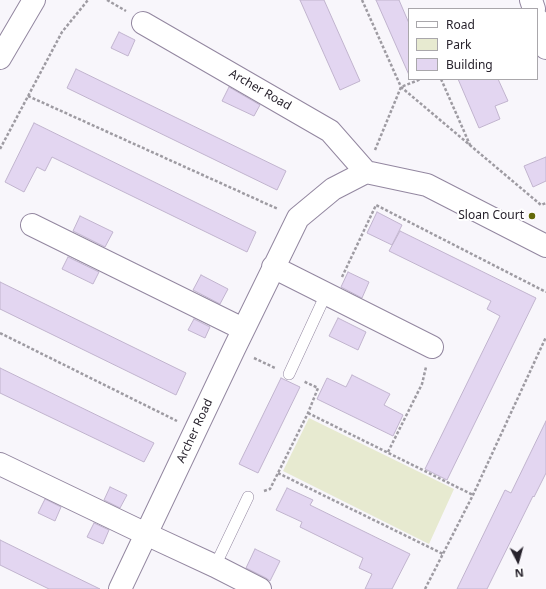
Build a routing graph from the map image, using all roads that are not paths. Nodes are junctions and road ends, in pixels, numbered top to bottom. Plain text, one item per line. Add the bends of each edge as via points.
1 (34, 0) edge
2 (143, 22) dead end
3 (538, 23) edge
4 (546, 48) edge
5 (0, 58) edge
6 (366, 172) junction
7 (32, 225) dead end
8 (546, 246) edge
9 (273, 268) junction
10 (329, 296) junction
11 (244, 329) junction
12 (432, 347) road end
13 (289, 374) road end
14 (0, 464) edge
15 (248, 497) road end
16 (146, 534) junction
17 (215, 566) junction
18 (120, 589) edge
19 (260, 589) edge

1 - 5 street
2 - 6 street, Archer Road via 330,131
3 - 4 street
6 - 8 street via 427,185
6 - 9 street, Archer Road via 333,189 298,218
7 - 11 street
9 - 10 street
9 - 11 street, Archer Road
10 - 12 street
10 - 13 lane
11 - 16 street, Archer Road
14 - 16 street
15 - 17 lane
16 - 17 street
16 - 18 street, Archer Road
17 - 19 street

